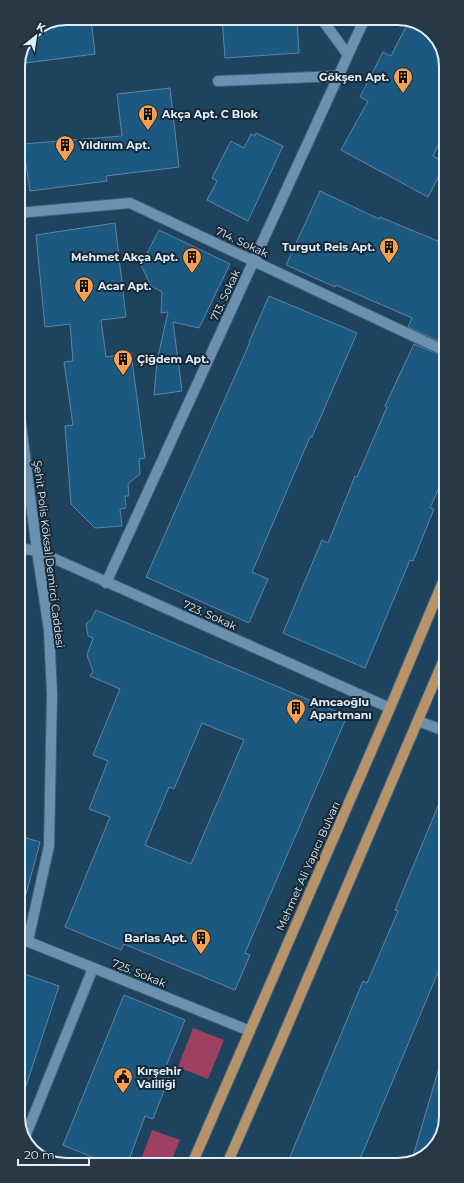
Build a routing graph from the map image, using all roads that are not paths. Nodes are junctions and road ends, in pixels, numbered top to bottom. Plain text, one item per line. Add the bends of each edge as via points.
1 (326, 25) edge
2 (362, 25) edge
3 (348, 55) junction
4 (338, 76) junction
5 (218, 81) dead end
6 (25, 212) edge
7 (254, 261) junction
8 (439, 348) edge
9 (25, 456) edge
10 (25, 549) edge
11 (37, 551) junction
12 (106, 583) junction
13 (439, 591) edge
14 (439, 671) edge
15 (390, 708) junction
16 (418, 721) junction
17 (439, 729) edge
18 (25, 935) edge
19 (25, 939) edge
20 (93, 968) junction
21 (250, 1031) junction
22 (27, 1131) edge
23 (195, 1158) edge
24 (230, 1158) edge

1 - 3 street
2 - 3 street, 713. Sokak
3 - 4 street, 713. Sokak
4 - 5 street
4 - 7 street, 713. Sokak
6 - 7 street, 714. Sokak via 130,203
7 - 8 street, 714. Sokak
7 - 12 street, 713. Sokak
9 - 11 street, Şehit Polis Köksal Demirci Caddesi
10 - 11 street, 723. Sokak
11 - 12 street, 723. Sokak
11 - 18 street, Şehit Polis Köksal Demirci Caddesi via 49,630 52,694 49,846
12 - 15 street, 723. Sokak
13 - 15 main road, Mehmet Ali Yapıcı Bulvarı
14 - 16 main road
15 - 21 main road, Mehmet Ali Yapıcı Bulvarı
16 - 17 street
16 - 24 main road
19 - 20 street, 725. Sokak
20 - 21 street, 725. Sokak
20 - 22 street
21 - 23 main road, Mehmet Ali Yapıcı Bulvarı

